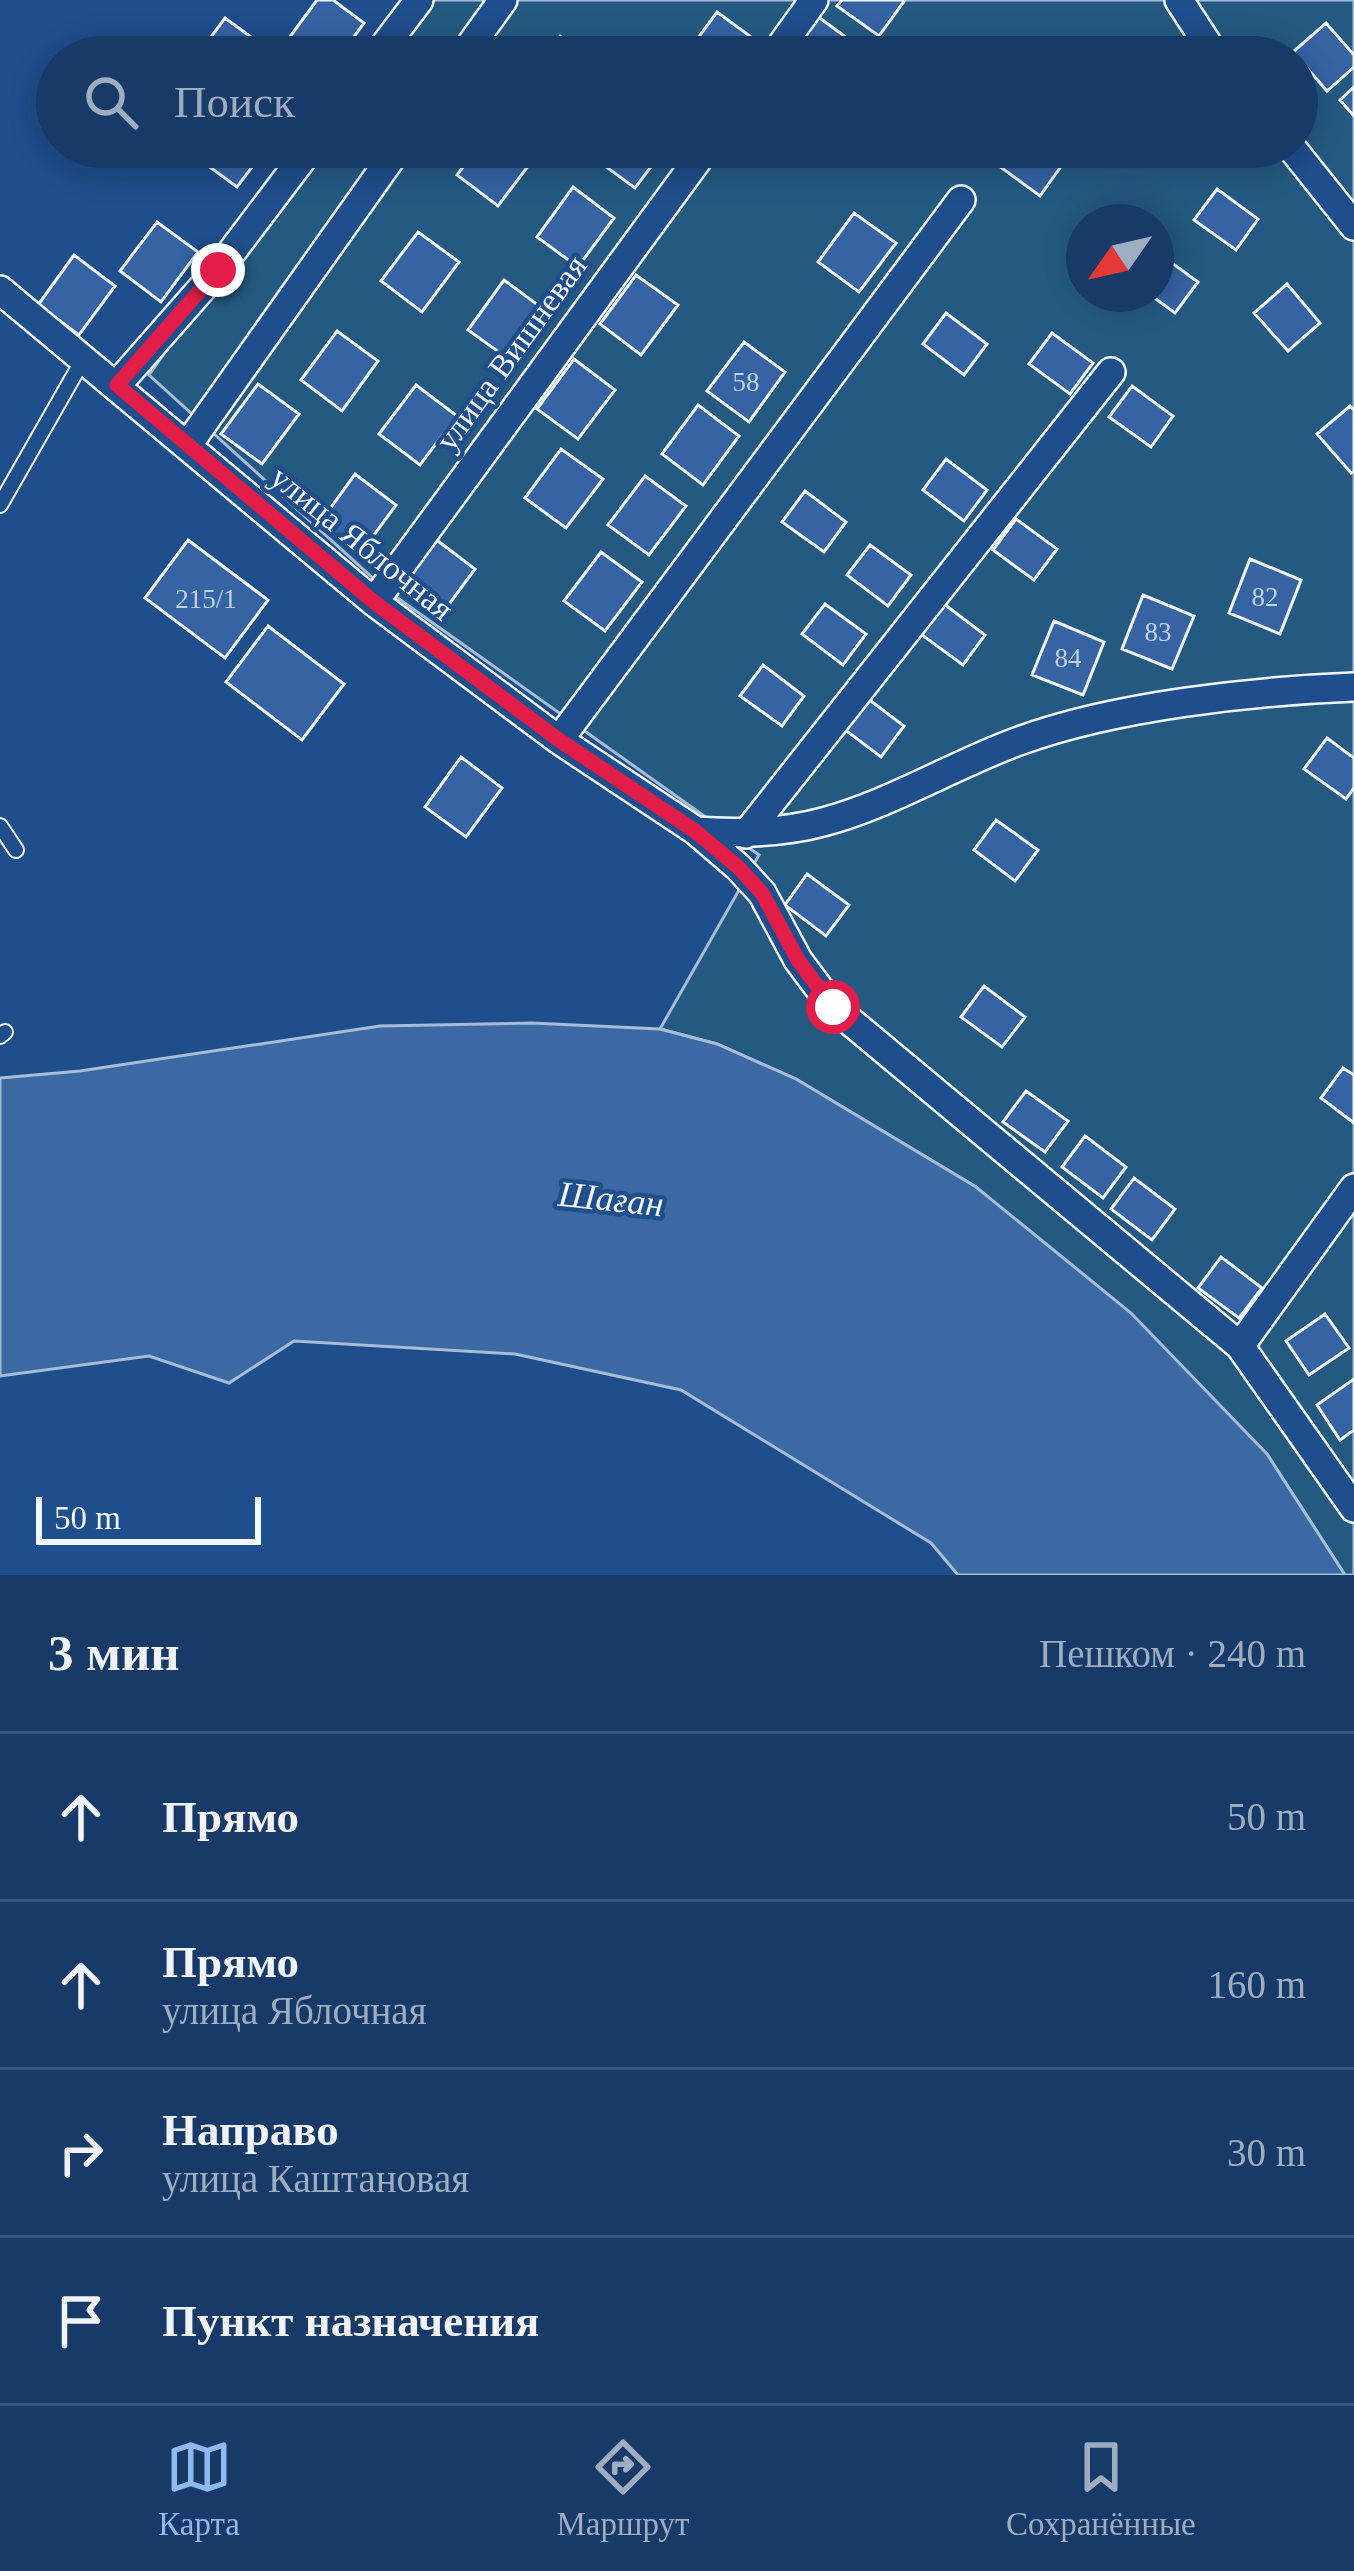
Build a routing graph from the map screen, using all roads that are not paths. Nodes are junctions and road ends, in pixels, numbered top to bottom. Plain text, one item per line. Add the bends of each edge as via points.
1 (419, 0) edge
2 (503, 0) edge
3 (814, 0) edge
4 (1179, 0) edge
5 (392, 36) edge
6 (478, 36) edge
7 (787, 36) edge
8 (1202, 36) edge
9 (295, 168) edge
10 (384, 168) edge
11 (692, 168) edge
12 (1308, 168) edge
13 (962, 200) dead end
14 (1354, 226) edge
15 (0, 290) edge
16 (84, 358) junction
17 (1111, 372) dead end
18 (117, 385) junction
19 (187, 446) junction
20 (0, 506) edge
21 (374, 602) junction
22 (1354, 687) edge
23 (559, 740) junction
24 (0, 826) edge
25 (695, 831) junction
26 (746, 834) junction
27 (16, 850) dead end
28 (1354, 1188) edge
29 (1240, 1346) junction
30 (1354, 1508) edge

1 - 5 street
2 - 6 street
3 - 7 street
4 - 8 street
9 - 18 street
10 - 19 street
11 - 21 street, улица Вишневая
12 - 14 street
13 - 23 street
15 - 16 street, улица Яблочная
16 - 18 street, улица Яблочная
16 - 20 lane
17 - 26 street
18 - 19 street, улица Яблочная
19 - 21 street, улица Яблочная
21 - 23 street, улица Яблочная
22 - 26 street via 1110,717 1020,740 823,822
23 - 25 street, улица Яблочная
24 - 27 lane
25 - 26 street
25 - 29 street, улица Яблочная via 762,893 833,1007
28 - 29 street
29 - 30 street, улица Яблочная

